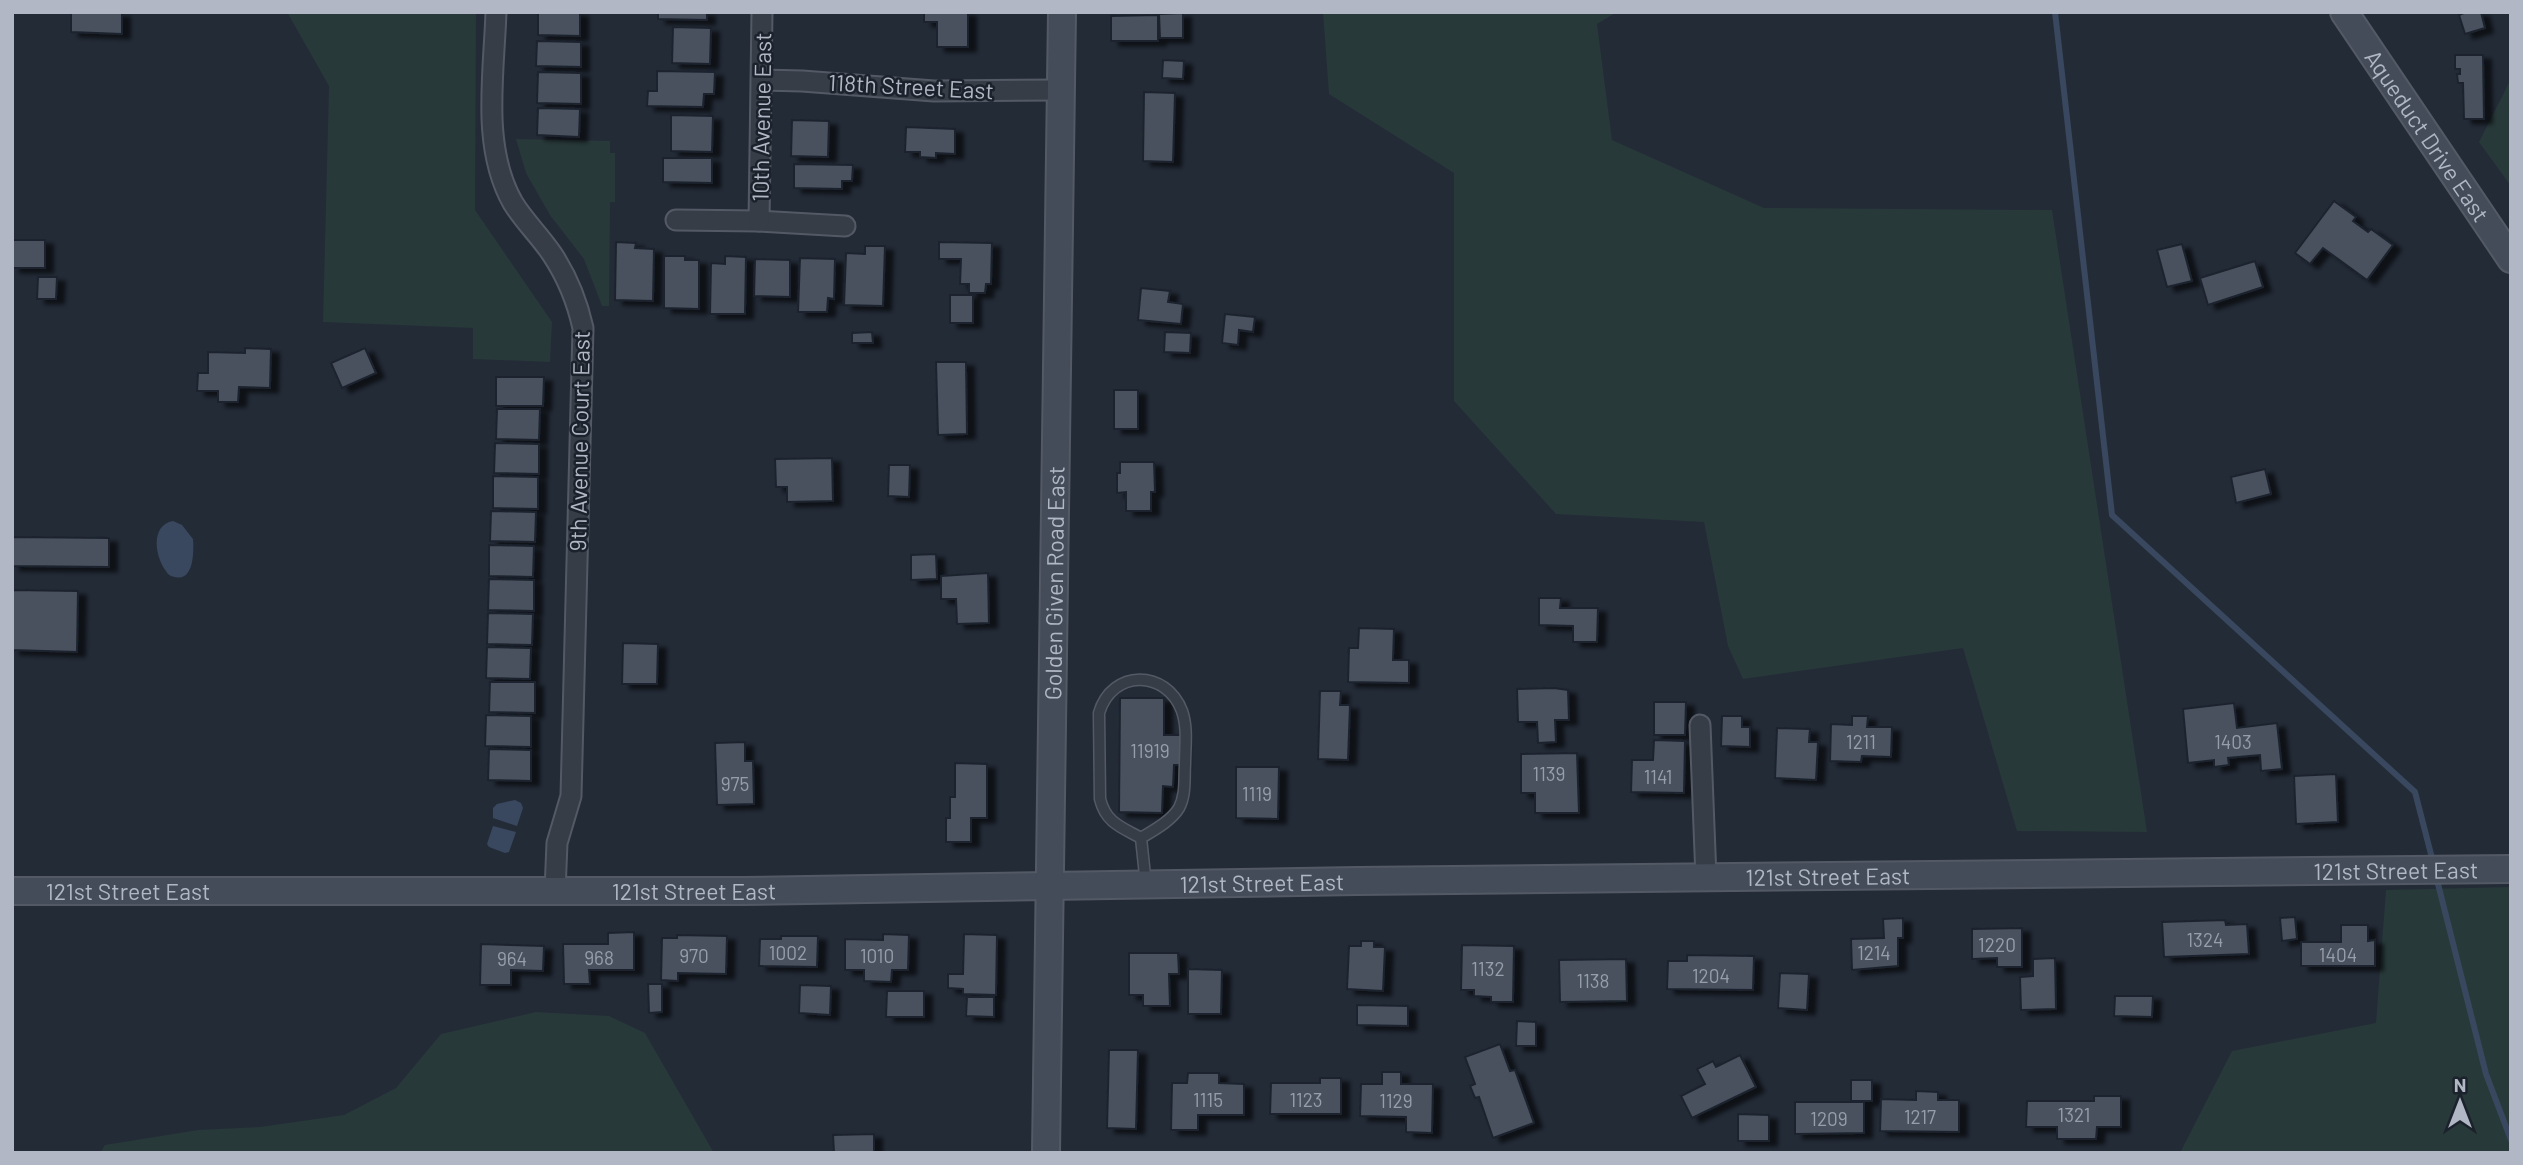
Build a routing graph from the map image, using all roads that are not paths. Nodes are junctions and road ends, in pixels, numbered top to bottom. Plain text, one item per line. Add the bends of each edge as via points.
1 (496, 12) edge
2 (762, 12) edge
3 (1062, 12) edge
4 (2344, 12) edge
5 (762, 80) junction
6 (1060, 90) junction
7 (676, 220) dead end
8 (759, 221) junction
9 (845, 226) dead end
10 (2511, 259) edge
11 (1700, 725) dead end
12 (1141, 838) junction
13 (2511, 869) edge
14 (1706, 878) junction
15 (1146, 885) junction
16 (1051, 887) junction
17 (12, 891) edge
18 (555, 891) junction
19 (1046, 1153) edge

1 - 18 street, 9th Avenue Court East via 493,123 500,175 513,202 566,278 583,328 571,796 556,853
2 - 5 street, 10th Avenue East
3 - 6 street, Golden Given Road East
4 - 10 street, Aqueduct Drive East
5 - 6 street, 118th Street East via 934,91
5 - 8 street, 10th Avenue East
6 - 16 street, Golden Given Road East
7 - 8 street
8 - 9 street
11 - 14 street
12 - 12 lane via 1104,813 1099,713 1102,701 1116,686 1146,679 1161,684 1182,711 1184,794 1170,819
12 - 15 lane
13 - 14 street, 121st Street East
14 - 15 street, 121st Street East
15 - 16 street, 121st Street East
16 - 18 street, 121st Street East
16 - 19 street, Golden Given Road East
17 - 18 street, 121st Street East

